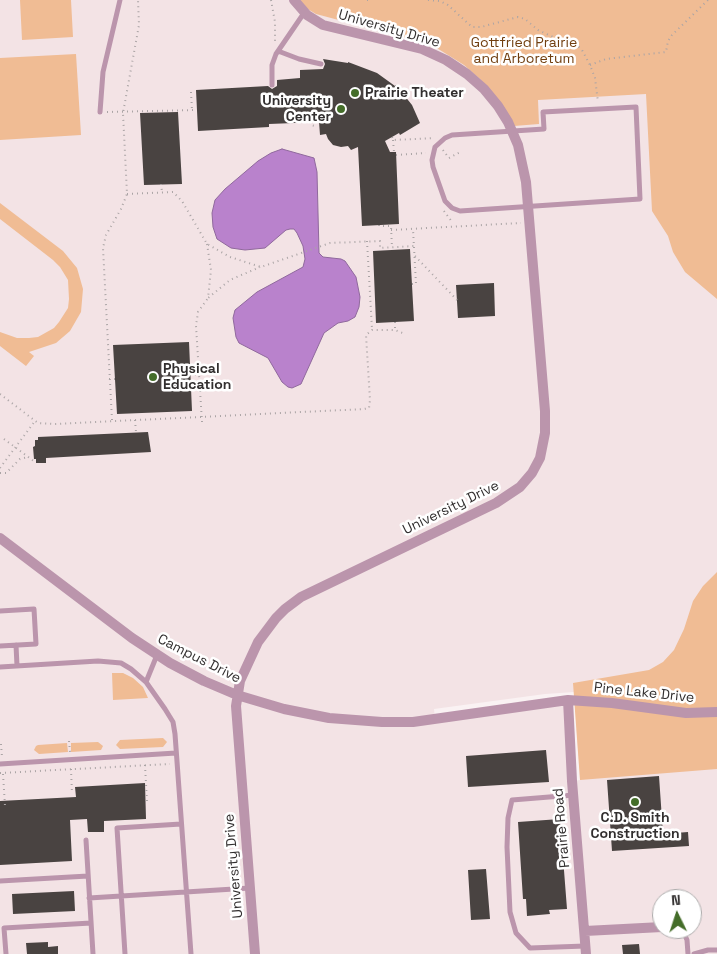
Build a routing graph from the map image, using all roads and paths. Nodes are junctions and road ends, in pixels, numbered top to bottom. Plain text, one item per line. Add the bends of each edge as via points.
1 (120, 0) edge
2 (138, 0) edge
3 (271, 0) edge
4 (294, 0) edge
5 (428, 0) edge
6 (708, 0) edge
7 (304, 13) junction
8 (271, 49) dead end
9 (278, 51) junction
10 (321, 64) dead end
11 (590, 65) junction
12 (272, 85) dead end
13 (191, 92) dead end
14 (599, 109) junction
15 (192, 110) junction
16 (197, 110) dead end
17 (100, 112) joint
18 (123, 113) junction
19 (310, 122) dead end
20 (315, 126) dead end
21 (513, 132) junction
22 (437, 145) junction
23 (462, 151) dead end
24 (426, 157) dead end
25 (162, 184) dead end
26 (162, 192) junction
27 (127, 194) junction
28 (439, 205) dead end
29 (529, 206) junction
30 (530, 222) junction
31 (379, 225) dead end
32 (453, 226) junction
33 (413, 229) junction
34 (391, 230) junction
35 (367, 241) junction
36 (207, 244) junction
37 (414, 246) junction
38 (392, 248) junction
39 (415, 256) junction
40 (261, 266) junction
41 (412, 284) dead end
42 (208, 298) junction
43 (457, 300) dead end
44 (395, 322) dead end
45 (372, 330) junction
46 (396, 330) junction
47 (405, 334) dead end
48 (199, 374) junction
49 (190, 375) dead end
50 (115, 378) dead end
51 (109, 379) junction
52 (0, 394) edge
53 (201, 417) junction
54 (135, 420) junction
55 (36, 421) junction
56 (112, 421) junction
57 (202, 422) dead end
58 (136, 432) dead end
59 (4, 439) dead end
60 (16, 447) junction
61 (28, 457) junction
62 (35, 462) dead end
63 (0, 468) edge
64 (0, 473) edge
65 (0, 538) edge
66 (0, 611) edge
67 (16, 645) junction
68 (0, 646) edge
69 (157, 655) junction
70 (17, 666) junction
71 (0, 667) edge
72 (146, 682) junction
73 (237, 695) junction
74 (568, 700) junction
75 (717, 712) edge
76 (1, 744) dead end
77 (176, 753) junction
78 (144, 755) junction
79 (1, 764) edge
80 (177, 764) junction
81 (145, 766) junction
82 (2, 773) edge
83 (574, 795) junction
84 (147, 802) dead end
85 (5, 806) dead end
86 (181, 824) junction
87 (86, 840) dead end
88 (88, 876) junction
89 (0, 881) edge
90 (250, 888) junction
91 (187, 892) junction
92 (121, 896) junction
93 (89, 898) junction
94 (91, 923) junction
95 (2, 927) edge
96 (652, 928) edge
97 (585, 931) junction
98 (686, 939) edge
99 (586, 950) edge
100 (717, 950) edge
101 (6, 954) edge
102 (93, 954) edge
103 (125, 954) edge
104 (191, 954) edge
105 (255, 954) edge
106 (688, 954) edge
107 (694, 954) edge

1 - 17 lane via 103,72
2 - 18 path via 139,25
3 - 8 path via 275,22 275,42
4 - 7 street, University Drive
5 - 11 path via 448,5 472,27 518,17 525,19 538,30 574,42
6 - 11 path via 672,35 666,52 606,59
7 - 9 lane
7 - 21 street, University Drive via 323,24 422,49 446,60 484,89
9 - 10 lane
9 - 12 lane via 272,65
11 - 14 path
13 - 15 path
14 - 21 lane via 543,112 544,129
14 - 29 lane via 636,107 640,199
15 - 16 path
15 - 18 path
17 - 18 path
18 - 27 path
19 - 20 path
21 - 22 lane via 452,135
21 - 29 street, University Drive via 523,164
22 - 23 path via 449,158
22 - 24 path via 431,141 435,137 393,139 395,154 426,152
22 - 29 lane via 433,167 445,201 452,208 460,211
25 - 26 path
26 - 27 path
26 - 36 path via 173,192 182,201
27 - 51 path via 106,235 103,248
28 - 32 path
29 - 30 street, University Drive
30 - 32 path
30 - 73 street, University Drive via 545,417 544,442 532,474 520,487 496,503 315,590 285,609 258,642
31 - 34 path via 391,226
32 - 33 path
33 - 34 path
33 - 37 path
34 - 38 path
35 - 38 path via 380,241 380,248
35 - 40 path via 330,243
35 - 45 path
36 - 40 path via 230,257
36 - 42 path via 211,270
37 - 38 path
37 - 39 path
39 - 41 path via 416,284
39 - 43 path
40 - 42 path via 230,280
42 - 48 path via 198,312 196,326
44 - 46 path
45 - 46 path
45 - 53 path via 366,339 369,408
46 - 47 path
48 - 49 path
48 - 53 path
50 - 51 path
51 - 56 path
52 - 55 path
53 - 54 path
53 - 57 path
54 - 56 path
54 - 58 path
55 - 56 path via 55,424
55 - 60 path
59 - 60 path
60 - 61 path
60 - 63 path
61 - 62 path
61 - 64 path via 20,459 6,473
65 - 69 street, Campus Drive
66 - 67 lane via 34,609 36,644
67 - 68 lane
67 - 70 lane
69 - 72 lane
69 - 73 street, Campus Drive
70 - 71 lane
70 - 72 lane via 98,661 121,663
72 - 77 lane via 173,722
73 - 74 street, Campus Drive via 306,714 382,722 420,721
73 - 90 street, University Drive via 236,718
74 - 75 street, Pine Lake Drive via 686,713
74 - 83 street, Prairie Road
76 - 79 path
77 - 78 lane
77 - 80 lane
78 - 79 lane
78 - 81 path
80 - 81 path
80 - 86 lane
81 - 82 path
81 - 84 path
82 - 85 path
83 - 97 street, Prairie Road
83 - 99 lane via 512,800 507,847 510,912 516,933 530,948
86 - 91 lane
86 - 92 lane via 117,828
87 - 88 lane
88 - 89 lane
88 - 93 lane
90 - 91 lane
90 - 105 street, University Drive
91 - 92 lane
91 - 104 lane
92 - 93 lane
92 - 103 lane
93 - 94 lane
94 - 95 lane
94 - 102 lane
95 - 101 lane
96 - 97 street
97 - 99 street, Prairie Road
98 - 106 lane
100 - 107 lane

